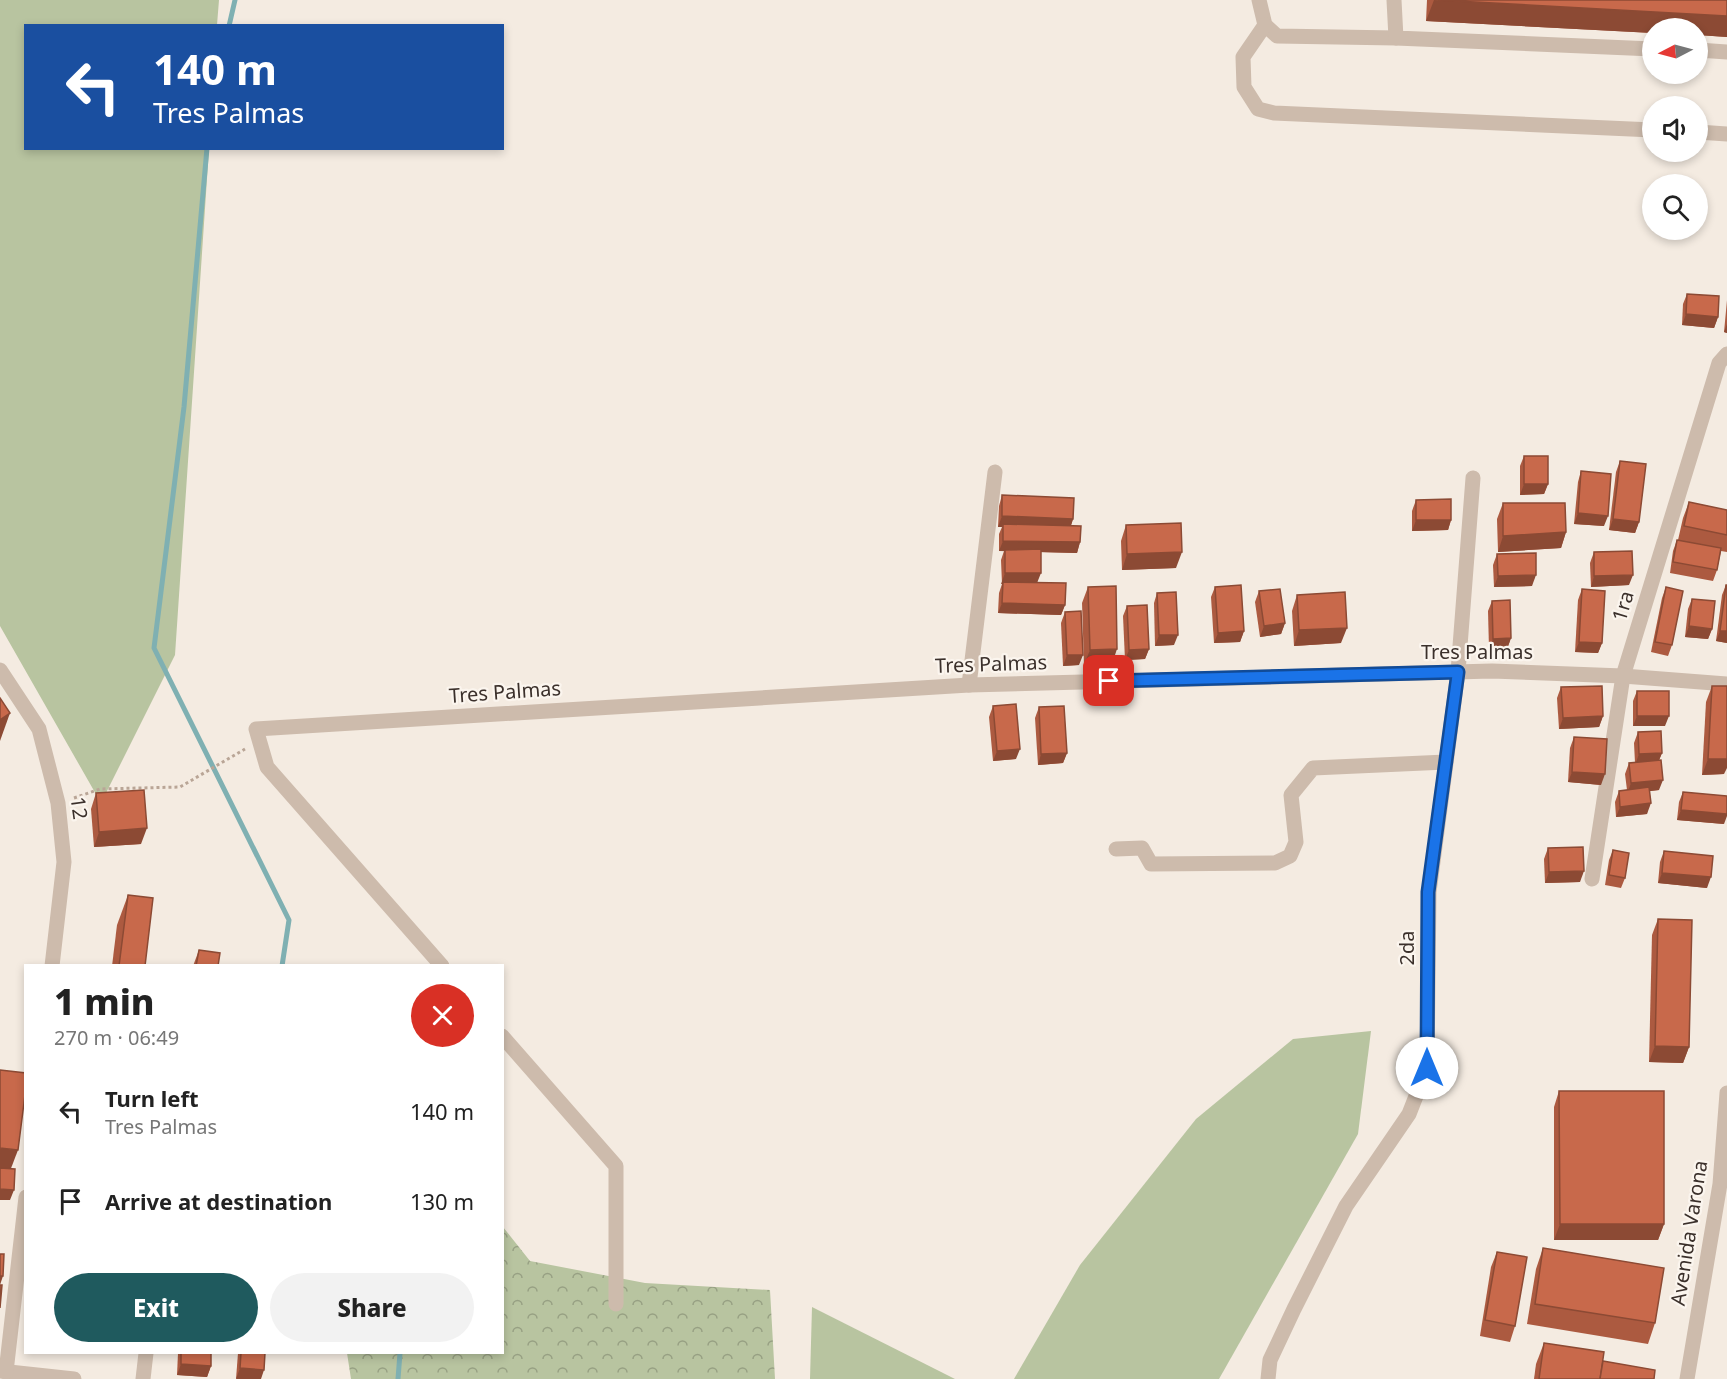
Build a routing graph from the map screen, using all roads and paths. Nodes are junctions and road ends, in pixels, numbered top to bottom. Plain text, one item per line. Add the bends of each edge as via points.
1 (1259, 0) edge
2 (1394, 0) edge
3 (1265, 25) junction
4 (1396, 38) junction
5 (1642, 49) edge
6 (1708, 51) edge
7 (1727, 52) edge
8 (1642, 130) edge
9 (1708, 133) edge
10 (1727, 134) edge
11 (1727, 354) edge
12 (995, 472) dead end
13 (1473, 478) dead end
14 (0, 670) edge
15 (1458, 672) junction
16 (1623, 676) junction
17 (969, 684) junction
18 (1727, 684) edge
19 (258, 734) junction
20 (1446, 762) junction
21 (58, 803) junction
22 (1116, 849) dead end
23 (1592, 879) dead end
24 (52, 964) edge
25 (440, 964) edge
26 (504, 1038) edge
27 (1727, 1093) edge
28 (24, 1212) edge
29 (616, 1304) dead end
30 (146, 1354) edge
31 (3, 1372) edge
32 (74, 1379) edge
33 (143, 1379) edge
34 (1268, 1379) edge
35 (1687, 1379) edge

1 - 3 street
2 - 4 street
3 - 4 street via 1276,36
3 - 8 street via 1243,57 1244,87 1258,109 1274,113
4 - 5 street
6 - 7 street
9 - 10 street
11 - 16 street, 1ra via 1719,363
12 - 17 street
13 - 15 street, 2da
14 - 21 street, 12 via 39,729
15 - 16 street, Tres Palmas
15 - 17 street, Tres Palmas
15 - 20 street, 2da
16 - 18 street, Tres Palmas
16 - 23 street, 1ra
17 - 19 street, Tres Palmas
19 - 21 path via 224,761 180,787 100,789
19 - 25 street via 267,766
20 - 22 street via 1313,768 1291,795 1296,842 1290,856 1275,862 1151,864 1142,848
20 - 34 street, 2da via 1428,892 1427,1068 1409,1114 1341,1216 1270,1360
21 - 24 street, 12 via 64,862
26 - 29 street via 616,1166
27 - 35 street, Avenida Varona via 1720,1184
28 - 31 street
30 - 33 street
31 - 32 street

